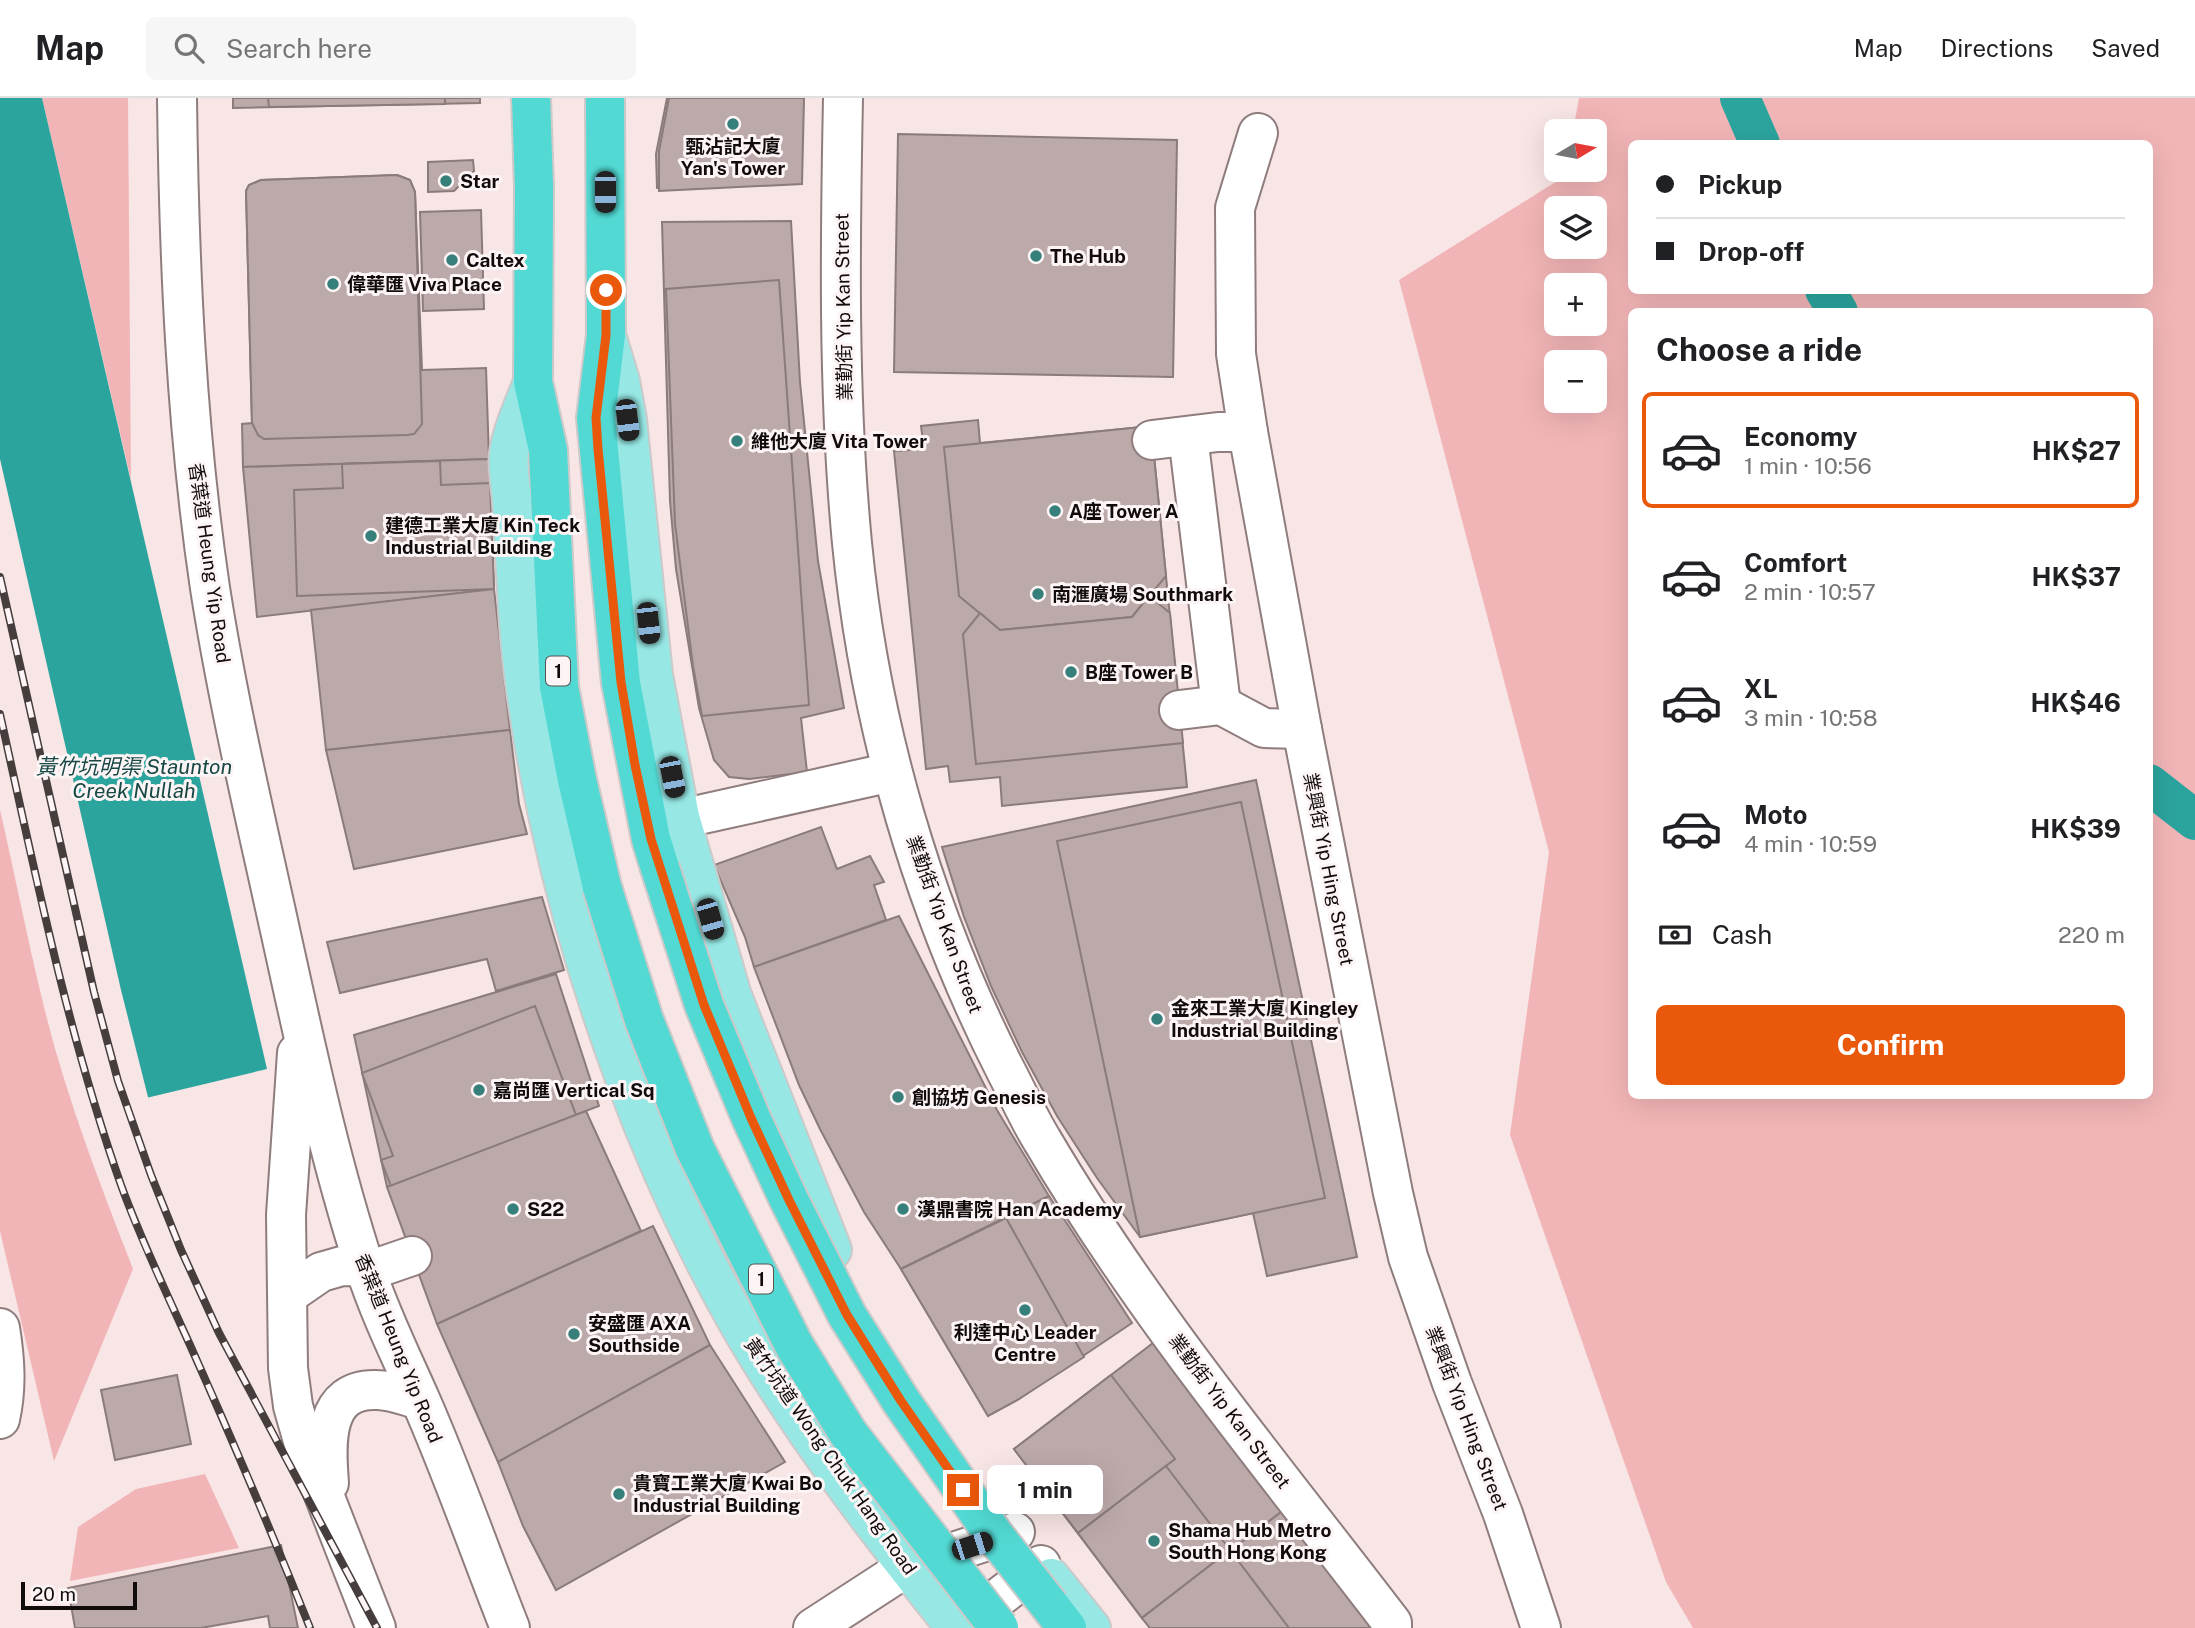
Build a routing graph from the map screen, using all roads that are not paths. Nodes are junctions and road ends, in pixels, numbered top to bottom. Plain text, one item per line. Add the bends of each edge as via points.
1 (177, 98) edge
2 (531, 98) edge
3 (605, 98) edge
4 (843, 98) edge
5 (1258, 133) dead end
6 (606, 335) junction
7 (533, 382) junction
8 (1248, 432) junction
9 (1221, 705) junction
10 (1179, 710) dead end
11 (1302, 729) junction
12 (892, 772) junction
13 (703, 814) dead end
14 (300, 1020) junction
15 (412, 1256) dead end
16 (365, 1267) junction
17 (289, 1294) junction
18 (0, 1328) edge
19 (420, 1400) junction
20 (0, 1419) edge
21 (331, 1510) junction
22 (1015, 1532) junction
23 (1041, 1565) junction
24 (907, 1567) junction
25 (376, 1628) edge
26 (510, 1628) edge
27 (813, 1628) edge
28 (957, 1628) edge
29 (999, 1628) edge
30 (1066, 1628) edge
31 (1091, 1628) edge
32 (1392, 1628) edge
33 (1541, 1628) edge

1 - 14 street, 香葉道 Heung Yip Road via 188,374 210,588 228,694
2 - 7 highway, 黃竹坑道 Wong Chuk Hang Road / 1
3 - 6 highway
4 - 12 street, 業勤街 Yip Kan Street via 845,445 869,660
5 - 8 street, 業興街 Yip Hing Street via 1235,208 1236,354
6 - 22 main road via 627,420 653,675 668,756 680,817 732,996 859,1314 901,1382
6 - 30 highway, bridge via 596,418 619,669 651,839 704,1005 789,1200 847,1315 994,1535
7 - 24 main road, 黃竹坑道 Wong Chuk Hang Road via 509,453 521,663 533,747 581,948 640,1115 704,1257 738,1321 804,1424
7 - 29 highway, 1, bridge via 548,450 559,687 602,887 644,1020 695,1150 794,1345 848,1433
8 - 9 street via 1170,438
8 - 11 street, 業興街 Yip Hing Street
9 - 10 street
9 - 11 street via 1264,728
11 - 33 street, 業興街 Yip Hing Street via 1408,1257
12 - 13 street
12 - 32 street, 業勤街 Yip Kan Street via 931,898 980,1020 1040,1137 1108,1249
14 - 16 street, 香葉道 Heung Yip Road
14 - 17 street, 香葉道 Heung Yip Road via 286,1216
15 - 16 street
16 - 17 street via 342,1266 321,1272
16 - 19 street, 香葉道 Heung Yip Road
17 - 21 street, 香葉道 Heung Yip Road via 293,1406
18 - 20 street via 5,1362
19 - 21 street via 377,1390 358,1392 332,1416 326,1441
19 - 26 street, 香葉道 Heung Yip Road
21 - 25 street, 香葉道 Heung Yip Road
22 - 23 main road
22 - 24 street
23 - 28 street
23 - 31 main road
24 - 27 street
24 - 28 main road, 黃竹坑道 Wong Chuk Hang Road

